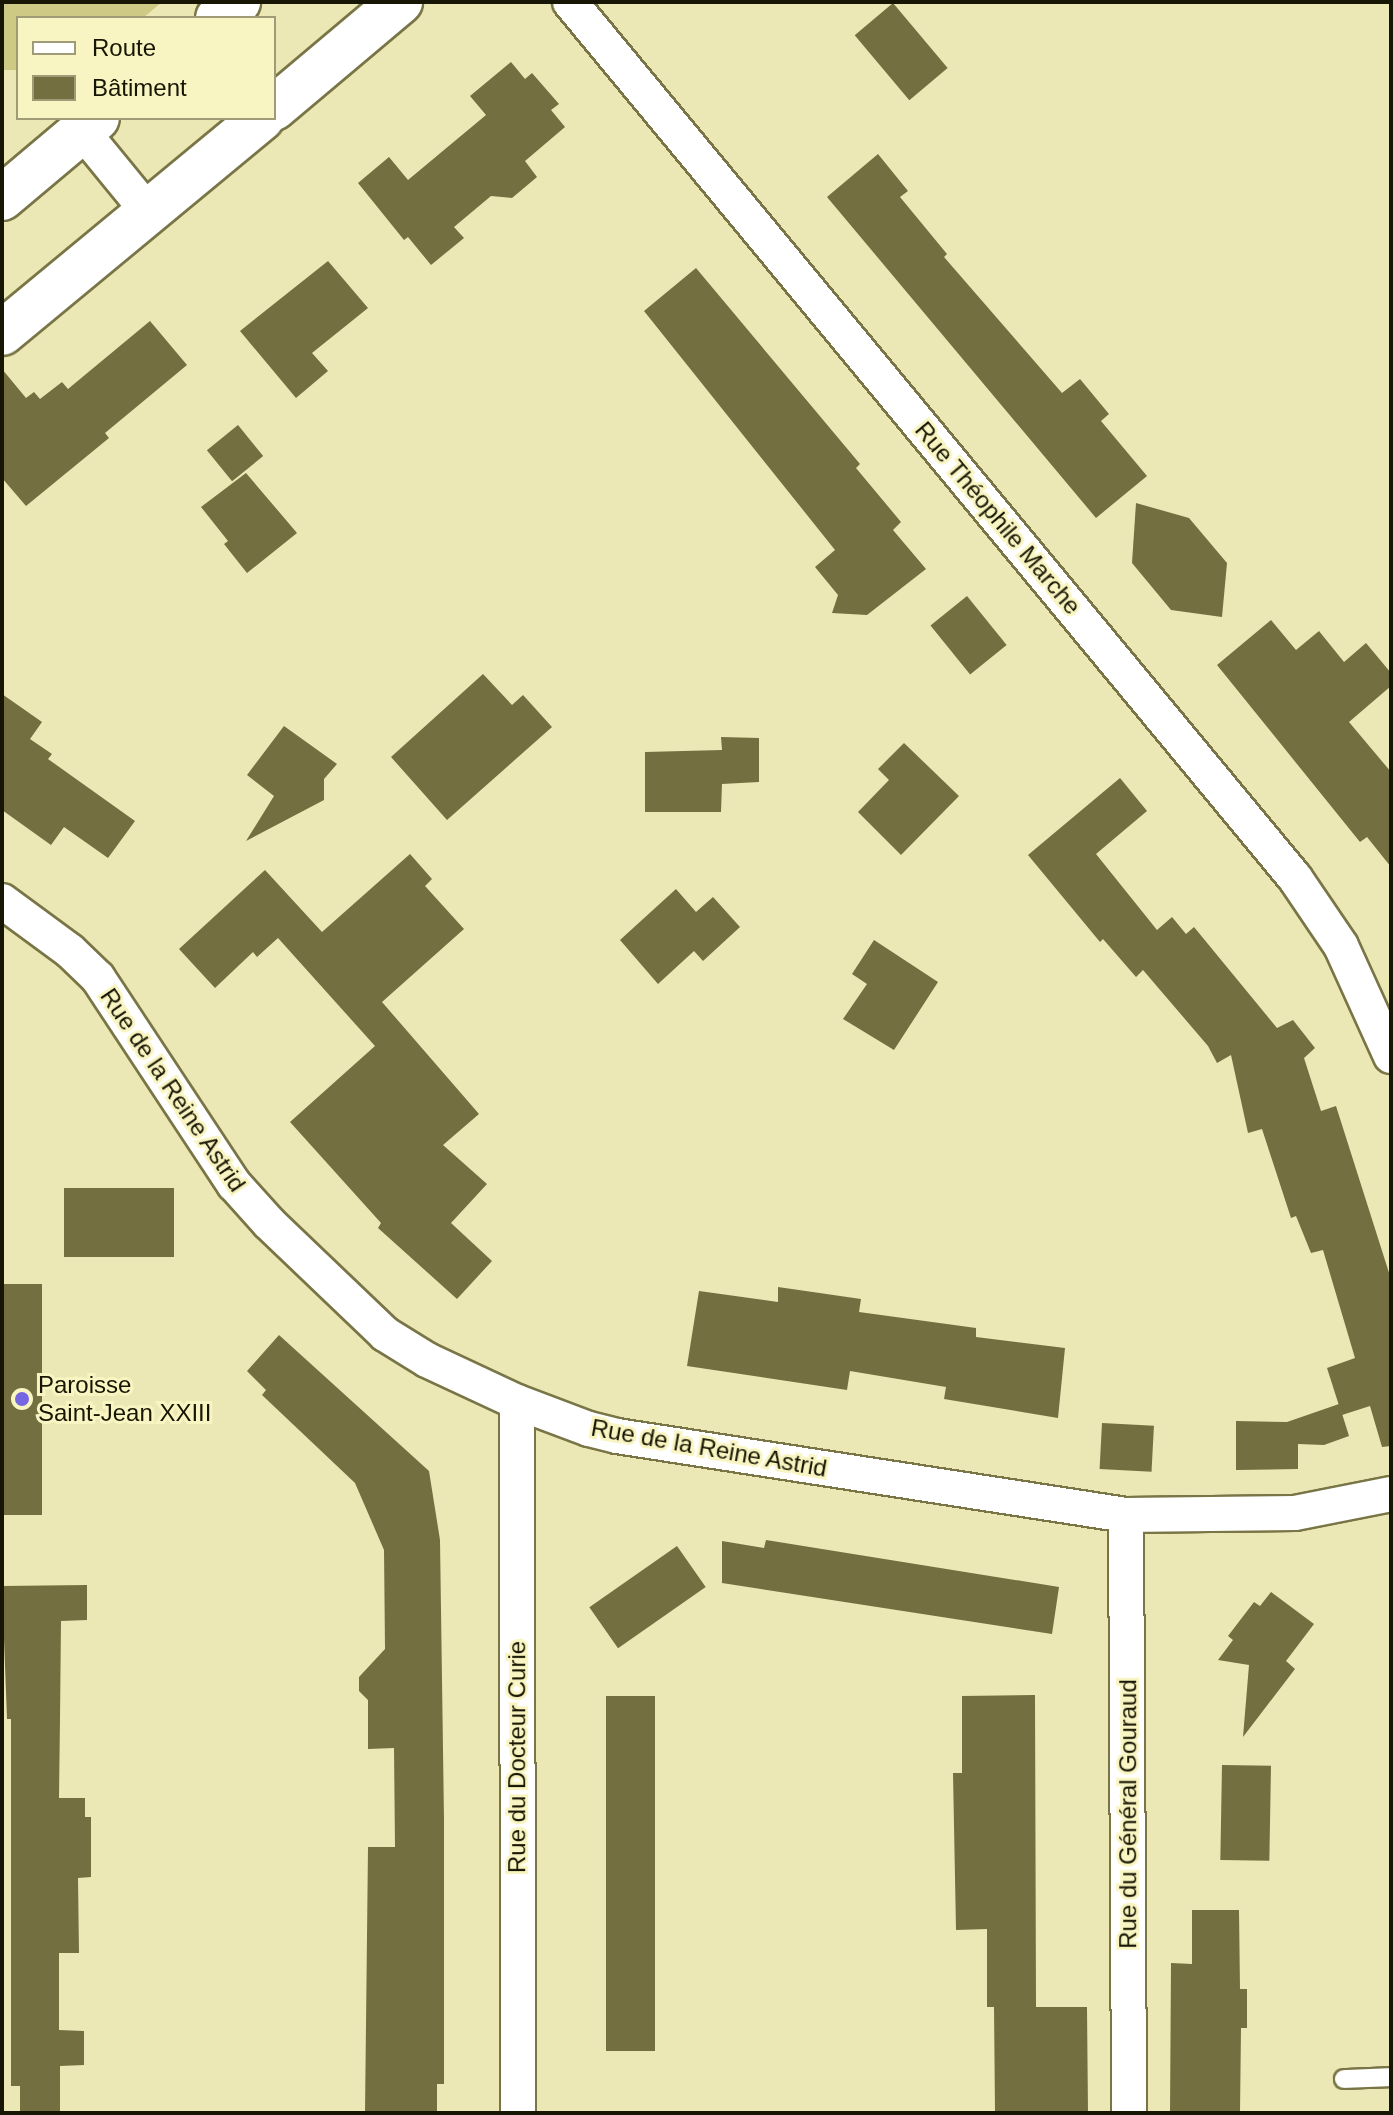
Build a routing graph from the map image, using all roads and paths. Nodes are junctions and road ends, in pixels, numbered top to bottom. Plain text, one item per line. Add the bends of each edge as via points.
1 (238, 2) edge
2 (400, 2) edge
3 (570, 2) edge
4 (220, 16) edge
5 (276, 106) edge
6 (260, 120) edge
7 (89, 124) edge
8 (2, 198) edge
9 (149, 213) junction
10 (2, 333) edge
11 (2, 901) edge
12 (1391, 1056) edge
13 (517, 1402) junction
14 (1391, 1494) edge
15 (1126, 1515) junction
16 (1391, 2077) edge
17 (1344, 2079) dead end
18 (518, 2113) edge
19 (1129, 2113) edge

1 - 4 main road
2 - 5 main road
3 - 12 street, Rue Théophile Marche via 1295,878 1341,946
6 - 9 main road
7 - 8 main road
7 - 9 street
9 - 10 main road
11 - 13 street, Rue de la Reine Astrid via 98,978 234,1184 269,1223 385,1334
13 - 15 street, Rue de la Reine Astrid via 617,1436
13 - 18 street, Rue du Docteur Curie
14 - 15 street, Rue de la Reine Astrid via 1295,1513
15 - 19 street, Rue du Général Gouraud
16 - 17 lane

